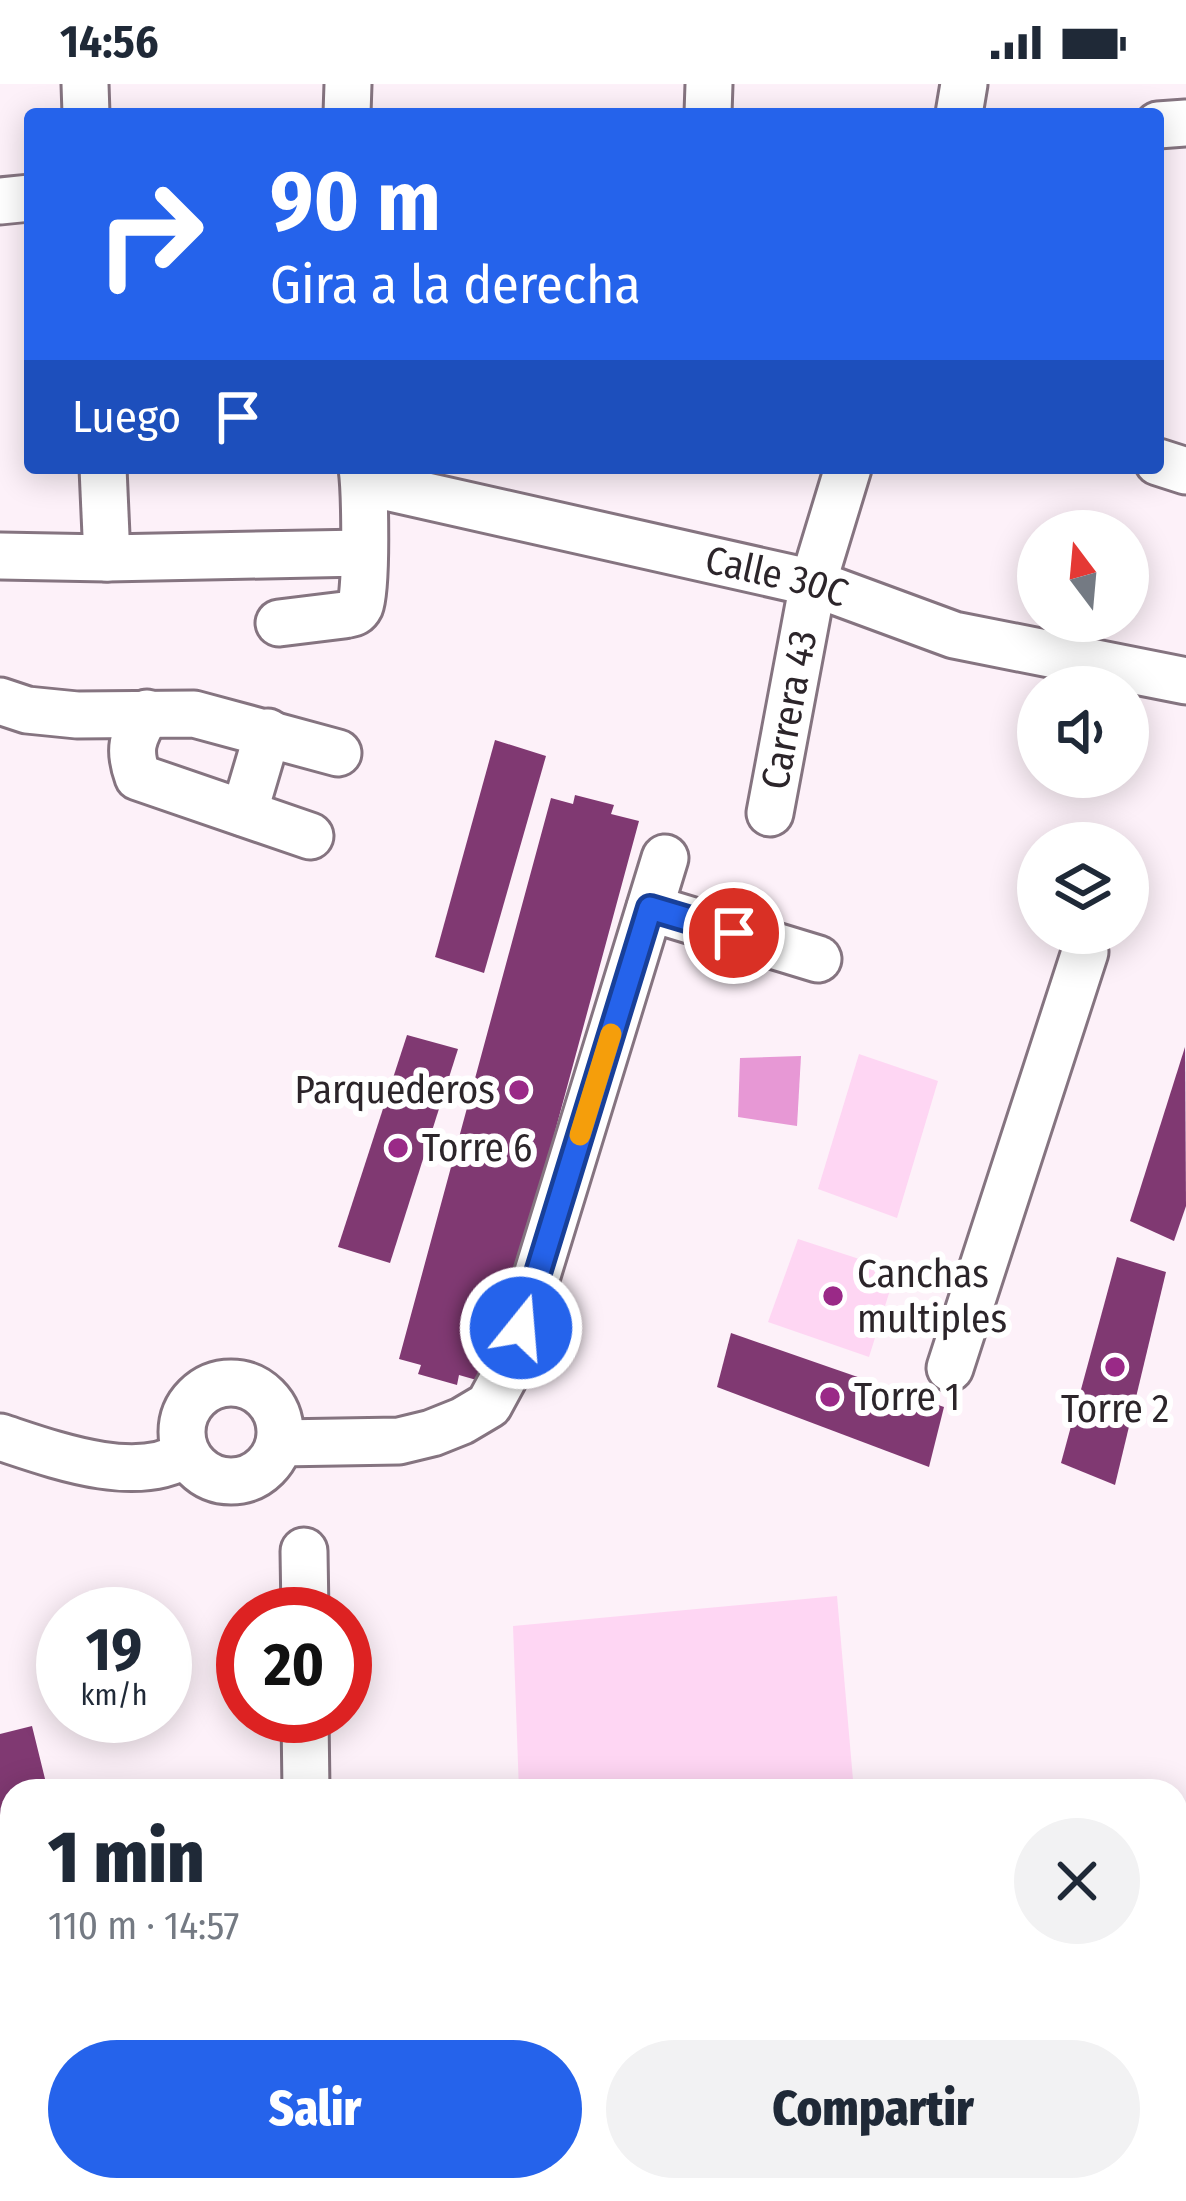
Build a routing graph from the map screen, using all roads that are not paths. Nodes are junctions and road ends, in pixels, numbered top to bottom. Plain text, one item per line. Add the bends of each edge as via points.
1 (103, 474) edge
2 (846, 474) edge
3 (363, 475) edge
4 (364, 553) junction
5 (0, 556) edge
6 (107, 558) junction
7 (813, 583) junction
8 (279, 623) dead end
9 (1186, 681) edge
10 (0, 701) edge
11 (147, 713) junction
12 (268, 732) junction
13 (338, 753) dead end
14 (244, 813) junction
15 (770, 813) dead end
16 (310, 836) dead end
17 (665, 858) dead end
18 (650, 908) junction
19 (1083, 954) edge
20 (818, 958) dead end
21 (950, 1368) dead end
22 (0, 1437) edge
23 (279, 1444) junction
24 (186, 1454) junction
25 (304, 1551) dead end
26 (305, 1587) edge
27 (305, 1743) edge
28 (306, 1779) edge

1 - 6 street
2 - 7 street, Carrera 43
3 - 4 street
3 - 7 street, Calle 30C
4 - 6 street
4 - 8 street via 353,613
5 - 6 street
7 - 9 street, Calle 30C via 954,634
7 - 15 street, Carrera 43
10 - 11 street via 77,715
11 - 12 street via 194,714
11 - 14 street via 134,735 138,777
12 - 13 street
12 - 14 street
14 - 16 street
17 - 18 street
18 - 20 street
18 - 23 street via 508,1370 489,1405 399,1441
19 - 21 street
22 - 24 street via 105,1465 148,1467
23 - 24 street via 245,1480 211,1478
23 - 24 street via 265,1396 234,1383 189,1405
25 - 26 street
27 - 28 street

